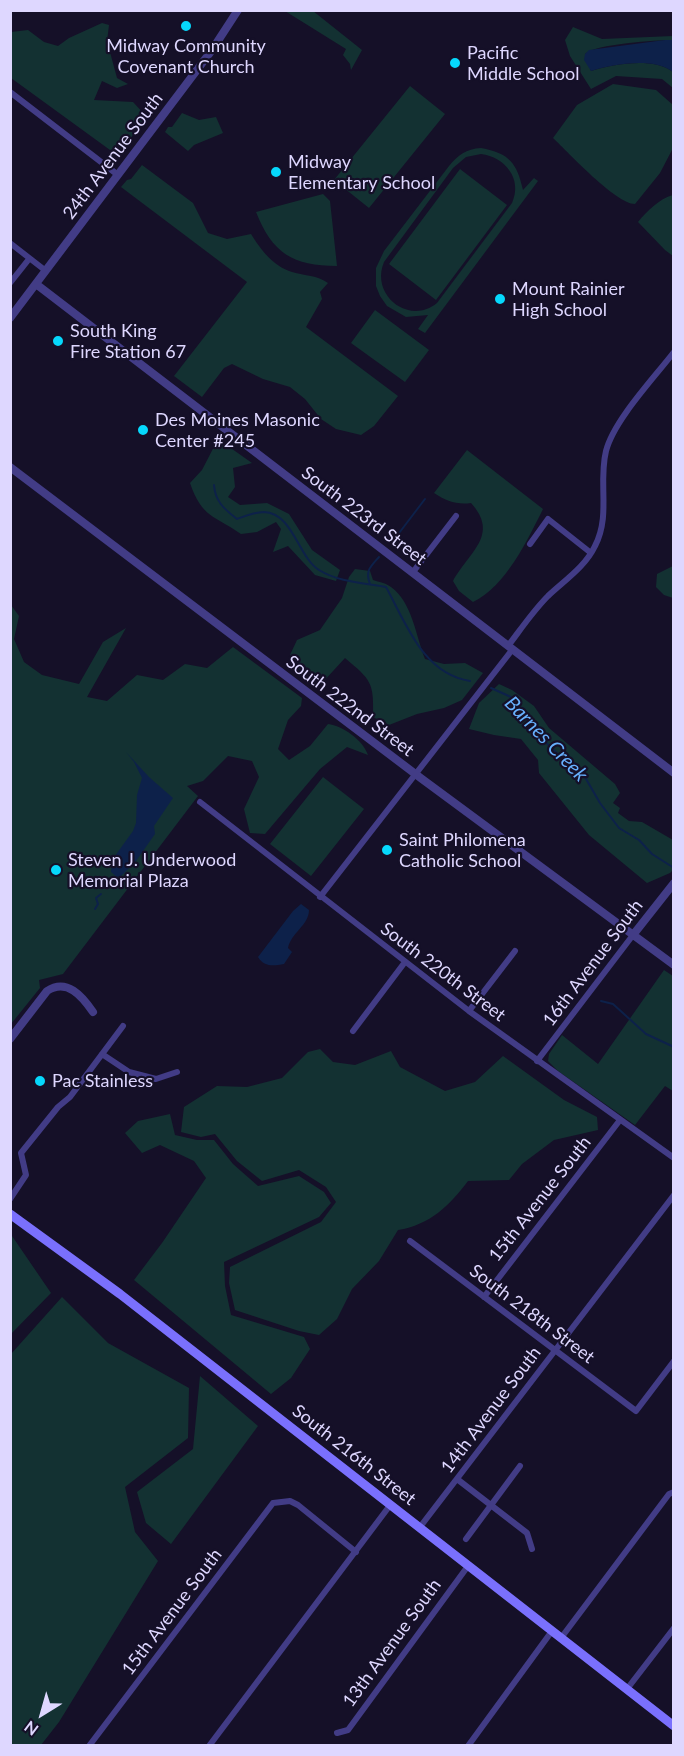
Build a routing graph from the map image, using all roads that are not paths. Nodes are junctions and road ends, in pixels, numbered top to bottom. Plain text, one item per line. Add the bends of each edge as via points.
1 (238, 10) edge
2 (10, 92) edge
3 (118, 175) junction
4 (10, 243) edge
5 (29, 259) junction
6 (46, 271) junction
7 (10, 283) edge
8 (36, 284) junction
9 (10, 318) edge
10 (674, 352) edge
11 (10, 467) edge
12 (456, 516) dead end
13 (530, 544) dead end
14 (591, 553) junction
15 (413, 572) junction
16 (510, 648) junction
17 (674, 773) edge
18 (417, 775) junction
19 (200, 802) dead end
20 (674, 883) edge
21 (320, 897) junction
22 (633, 935) junction
23 (515, 951) dead end
24 (405, 962) junction
25 (674, 965) edge
26 (469, 1011) junction
27 (93, 1012) dead end
28 (123, 1026) dead end
29 (353, 1031) dead end
30 (10, 1039) edge
31 (102, 1054) junction
32 (537, 1061) junction
33 (177, 1072) dead end
34 (620, 1120) junction
35 (674, 1158) edge
36 (674, 1196) edge
37 (10, 1199) edge
38 (10, 1214) edge
39 (410, 1241) dead end
40 (484, 1297) junction
41 (555, 1351) junction
42 (674, 1361) edge
43 (520, 1466) dead end
44 (457, 1479) junction
45 (674, 1492) edge
46 (391, 1504) junction
47 (492, 1505) junction
48 (420, 1527) junction
49 (466, 1539) dead end
50 (532, 1549) dead end
51 (356, 1552) junction
52 (468, 1566) junction
53 (674, 1628) edge
54 (552, 1631) junction
55 (561, 1638) junction
56 (627, 1689) junction
57 (674, 1726) edge
58 (337, 1733) dead end
59 (89, 1746) edge
60 (209, 1746) edge
61 (468, 1746) edge

1 - 3 street, 24th Avenue South
2 - 3 street
3 - 6 street, 24th Avenue South
4 - 5 street
5 - 6 street
5 - 7 street
6 - 8 street, 24th Avenue South
8 - 9 street, 24th Avenue South
8 - 15 street, South 223rd Street
10 - 14 street via 609,441 604,471 604,522
11 - 18 street, South 222nd Street
12 - 15 street
13 - 14 street via 548,519
14 - 16 street via 575,574 537,609
15 - 16 street, South 223rd Street
16 - 17 street, South 223rd Street
16 - 18 street
18 - 21 street
18 - 22 street, South 222nd Street
19 - 21 street, South 220th Street
20 - 22 street, 16th Avenue South
21 - 24 street, South 220th Street
22 - 25 street, South 222nd Street
22 - 32 street, 16th Avenue South
23 - 26 street
24 - 26 street, South 220th Street
24 - 29 street
26 - 32 street, South 220th Street
27 - 30 street via 75,992 55,986
28 - 31 street
31 - 33 street via 129,1072 156,1079
31 - 37 street via 21,1153 26,1175
32 - 34 street, South 220th Street
34 - 35 street, South 220th Street
34 - 40 street, 15th Avenue South
36 - 41 street, 14th Avenue South
38 - 46 main road, South 216th Street
39 - 40 street, South 218th Street
40 - 41 street, South 218th Street
41 - 42 street, South 218th Street via 636,1411
41 - 44 street, 14th Avenue South
43 - 47 street
44 - 47 street
44 - 48 street, 14th Avenue South
45 - 55 street
46 - 48 main road, South 216th Street
46 - 51 street
47 - 49 street
47 - 50 street via 528,1533
48 - 52 main road, South 216th Street
51 - 59 street, 15th Avenue South via 298,1505 290,1501 273,1503
51 - 60 street
52 - 54 main road, South 216th Street
52 - 58 street, 13th Avenue South via 348,1730
53 - 56 street
54 - 55 main road, South 216th Street
54 - 61 street
55 - 56 main road, South 216th Street
56 - 57 main road, South 216th Street

